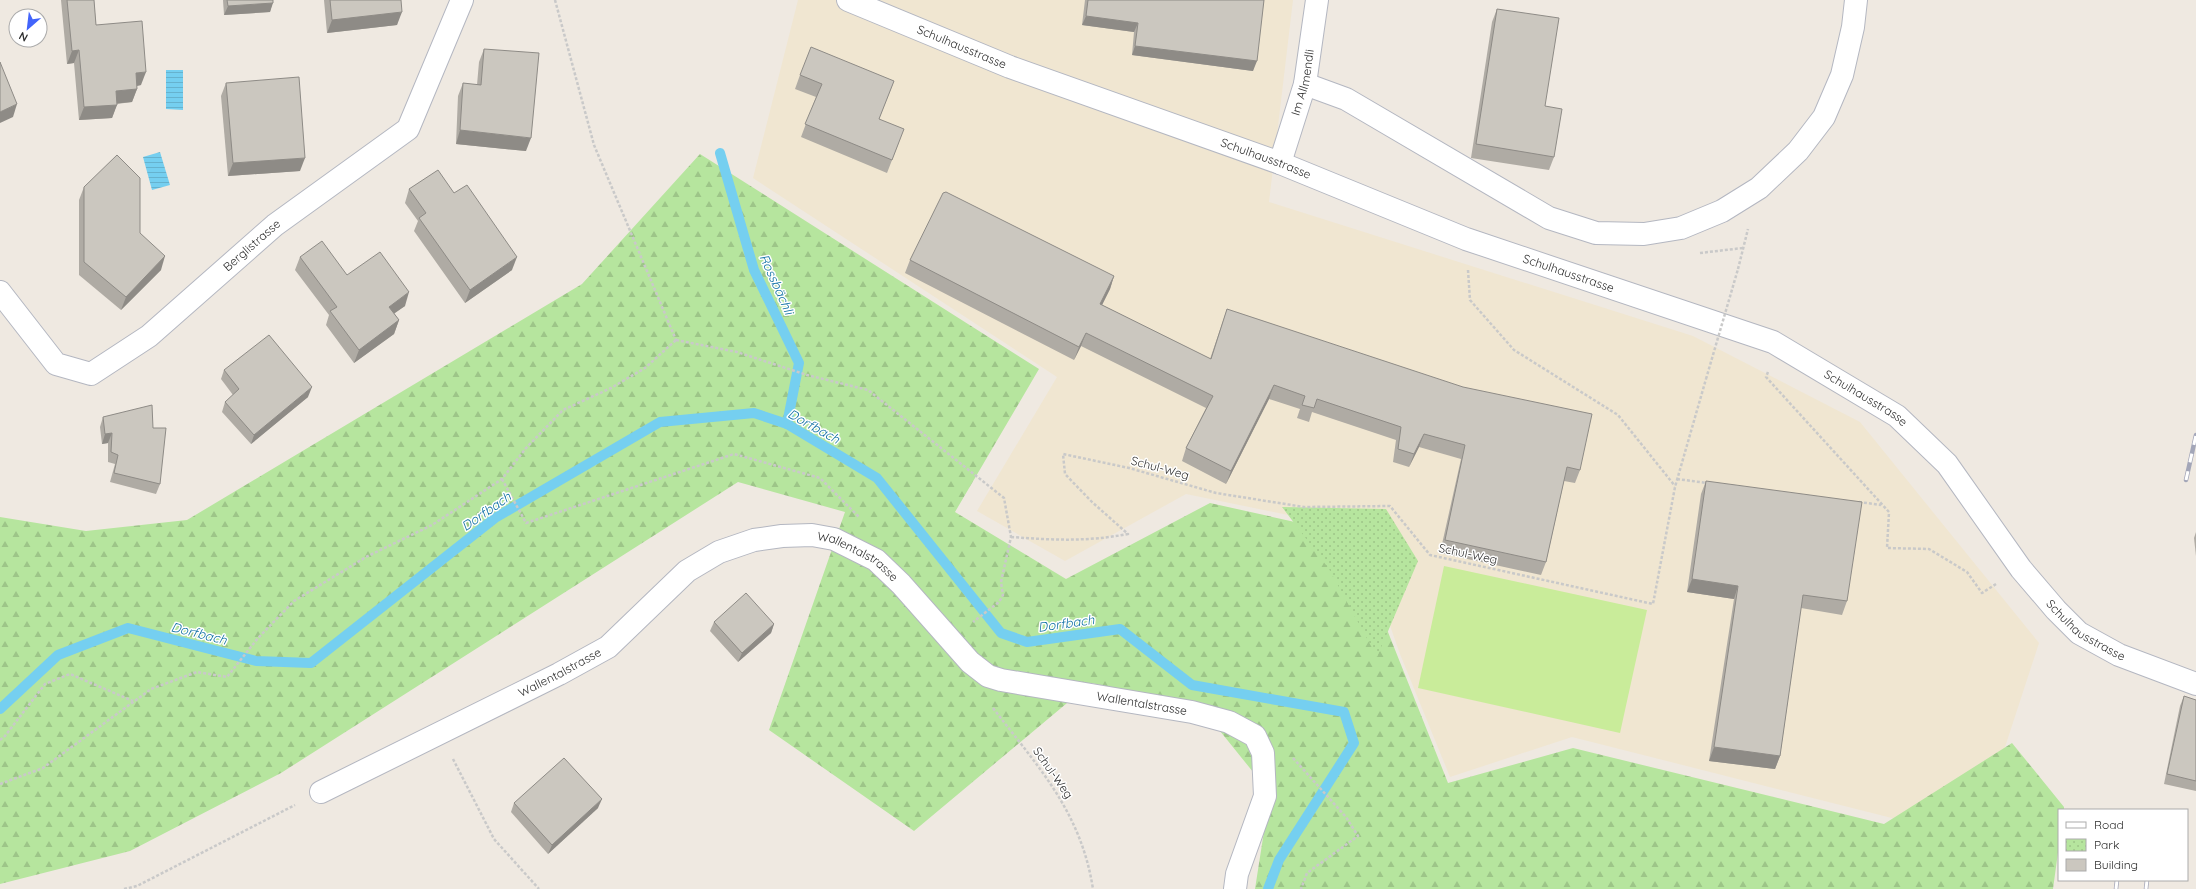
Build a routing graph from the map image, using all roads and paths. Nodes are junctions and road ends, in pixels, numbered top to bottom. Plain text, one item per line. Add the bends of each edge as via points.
1 (462, 0) edge
2 (554, 0) edge
3 (848, 0) edge
4 (1317, 0) edge
5 (1856, 0) edge
6 (1305, 84) junction
7 (1280, 162) junction
8 (1466, 239) junction
9 (1738, 269) dead end
10 (0, 292) edge
11 (676, 340) junction
12 (1778, 345) junction
13 (502, 479) junction
14 (1677, 479) junction
15 (1715, 484) edge
16 (1675, 487) junction
17 (1853, 502) edge
18 (1882, 505) junction
19 (862, 521) dead end
20 (1011, 538) junction
21 (2021, 569) junction
22 (971, 623) dead end
23 (988, 676) junction
24 (2196, 684) edge
25 (133, 702) junction
26 (440, 734) junction
27 (0, 740) edge
28 (1294, 758) dead end
29 (0, 784) edge
30 (321, 792) joint
31 (124, 889) edge
32 (539, 889) edge
33 (1093, 889) edge
34 (1235, 889) edge
35 (1301, 889) edge

1 - 10 street, Berglistrasse via 408,129 275,225 149,336 91,374 56,364
2 - 11 path via 594,145
3 - 7 street, Schulhausstrasse via 1010,66
4 - 6 street, Im Allmendli
5 - 6 street via 1853,27 1842,75 1824,117 1798,151 1759,188 1722,211 1681,228 1644,234 1596,233 1549,218 1346,99
6 - 7 street, Im Allmendli
7 - 8 street, Schulhausstrasse
8 - 12 street, Schulhausstrasse
8 - 16 path via 1470,300 1514,350 1618,414
9 - 14 path, bridge
11 - 13 path via 645,368 611,388 563,410 526,448
11 - 20 path via 737,352 807,375 868,390 1004,498
12 - 18 path via 1766,376
12 - 21 street, Schulhausstrasse via 1897,416 1947,464
13 - 19 path via 526,523 734,454 820,478
13 - 25 path via 432,525 366,557 294,601 253,644 227,677 197,672 151,689
14 - 15 path
14 - 16 path
16 - 20 path, Schul-Weg via 1653,604 1430,555 1390,506 1304,507 1216,493 1129,468 1063,454 1065,474 1128,534 1068,541
17 - 18 path
18 - 21 path via 1889,512 1887,548 1929,549 1967,572 1982,593
20 - 22 path via 1002,582 1003,595 999,602
21 - 24 street, Schulhausstrasse via 2079,633 2119,655
23 - 26 street, Wallentalstrasse via 970,662 901,584 876,560 834,539 812,535 782,536 754,540 719,552 687,571 608,647
23 - 33 path, Schul-Weg via 988,701 1054,787 1075,823 1091,874
23 - 34 street, Wallentalstrasse via 1192,712 1229,722 1255,736 1263,753 1265,796 1237,874
25 - 27 path via 70,674 45,684
25 - 29 path via 43,768
26 - 30 street, Wallentalstrasse
26 - 32 path via 494,839
28 - 35 path via 1346,817 1358,836 1307,873
30 - 31 path via 137,886

